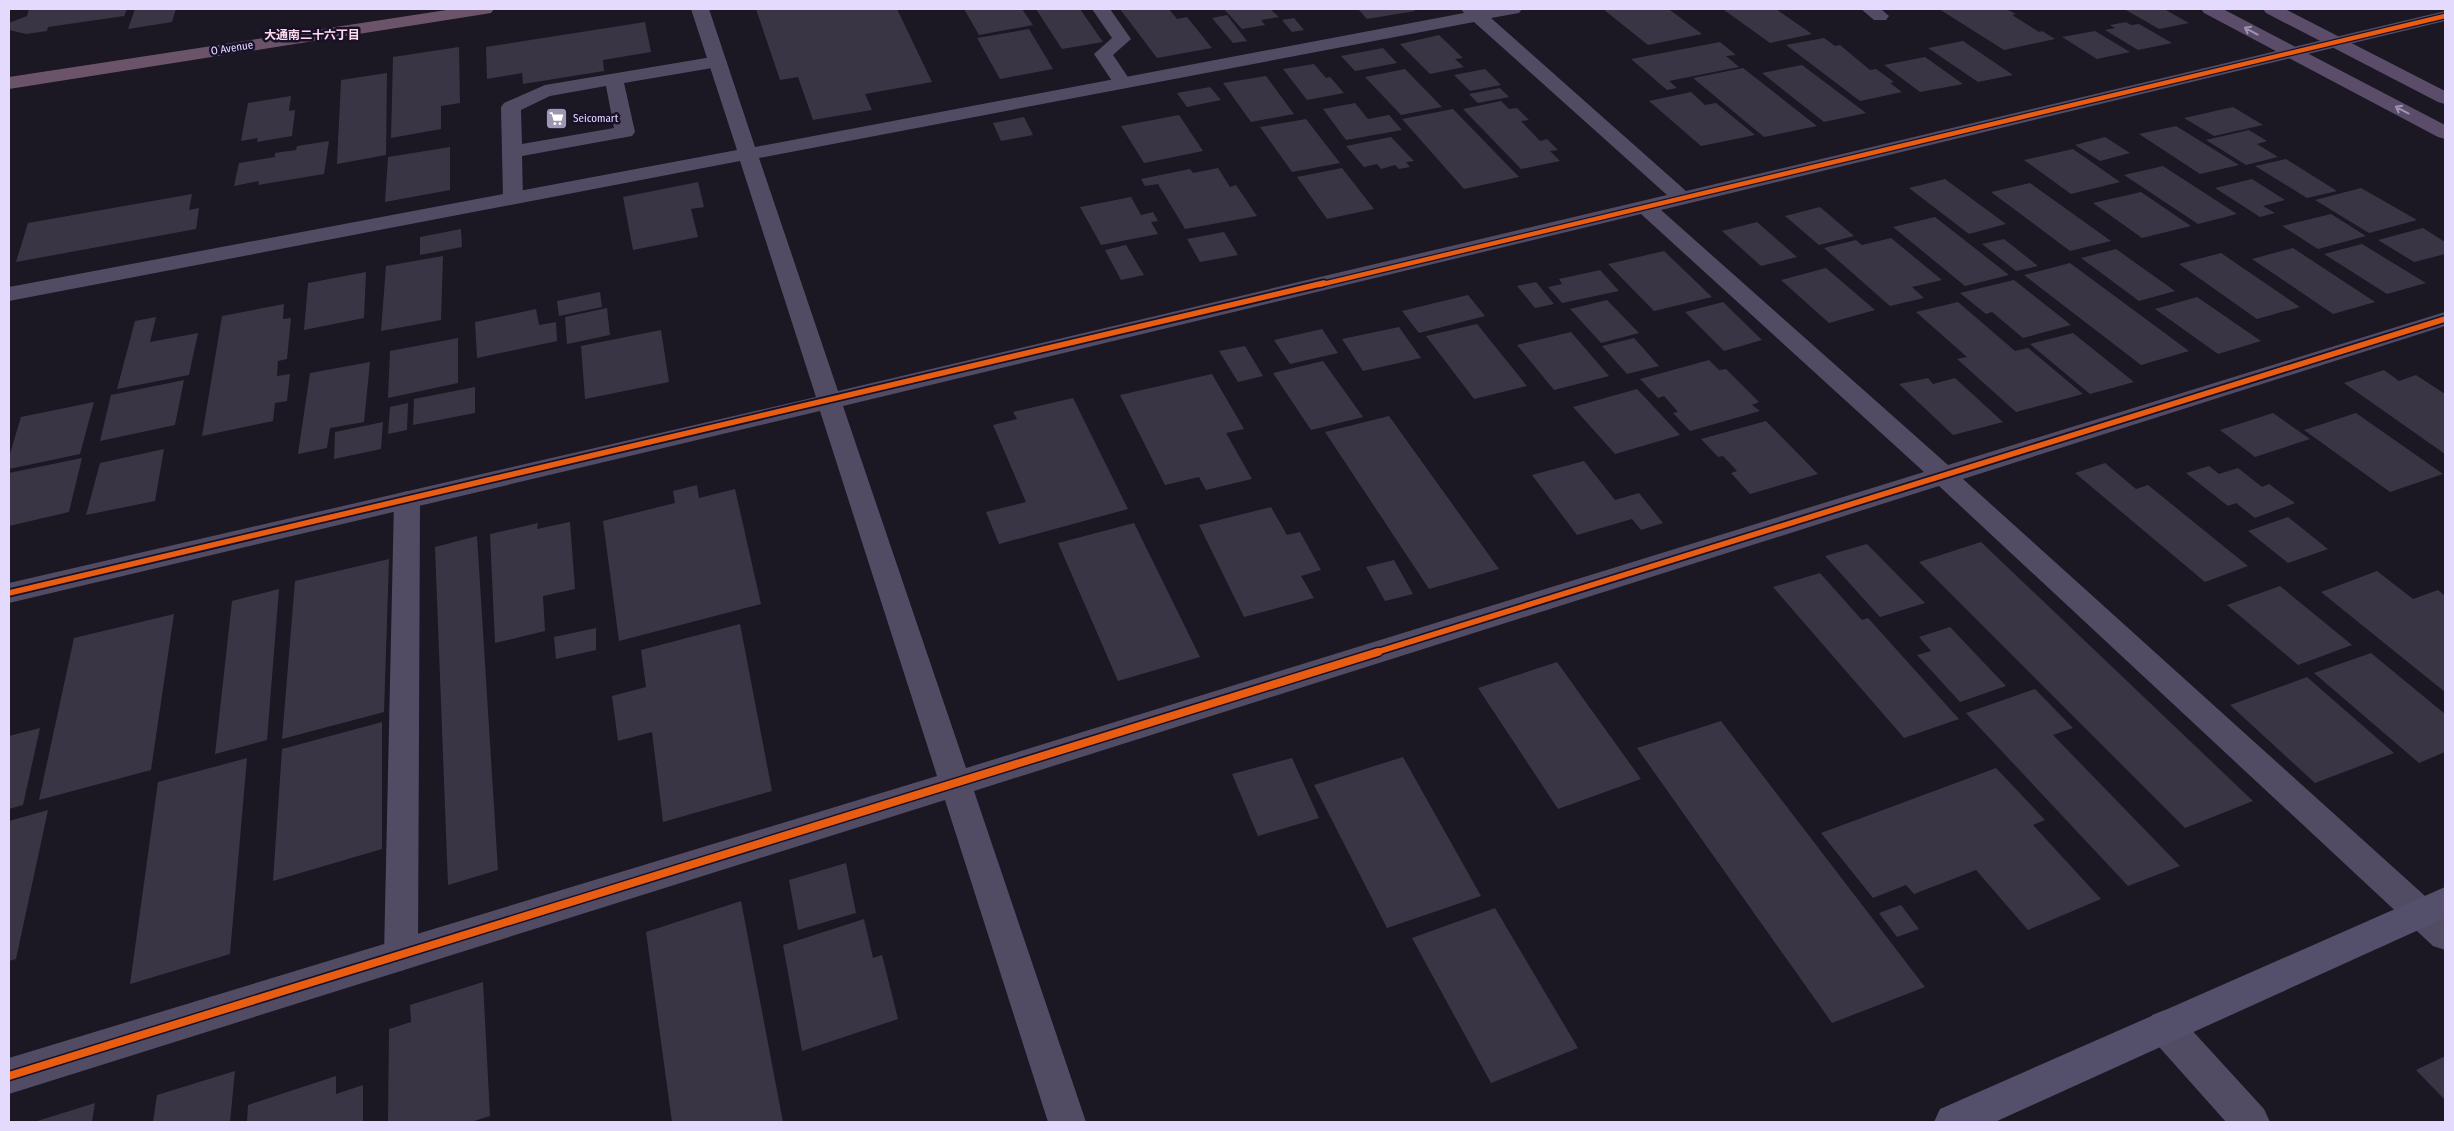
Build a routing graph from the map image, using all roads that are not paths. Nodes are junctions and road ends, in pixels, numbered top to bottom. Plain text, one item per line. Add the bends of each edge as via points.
1 (485, 9) edge
2 (700, 9) edge
3 (1101, 9) edge
4 (1513, 9) edge
5 (2210, 9) edge
6 (2272, 9) edge
7 (1474, 12) edge
8 (2445, 16) edge
9 (2336, 42) junction
10 (2292, 52) junction
11 (718, 62) junction
12 (614, 79) junction
13 (1123, 83) junction
14 (9, 84) edge
15 (2445, 98) edge
16 (2445, 133) edge
17 (512, 152) junction
18 (747, 154) junction
19 (1681, 197) junction
20 (513, 198) junction
21 (1644, 206) junction
22 (9, 294) edge
23 (2445, 319) edge
24 (831, 401) junction
25 (1943, 475) junction
26 (406, 500) junction
27 (9, 592) edge
28 (955, 784) junction
29 (2437, 917) edge
30 (401, 955) junction
31 (2165, 1027) junction
32 (9, 1076) edge
33 (1067, 1122) edge
34 (1954, 1122) edge
35 (2251, 1122) edge

1 - 14 highway, O Avenue
2 - 11 street
3 - 13 street via 1122,39 1103,54
4 - 7 street
10 -> 5 main road
6 - 9 main road
7 - 13 street
7 - 19 street
8 - 9 street
9 - 10 street
9 - 15 main road
16 -> 10 main road
10 - 19 street
11 - 12 street
11 - 18 street
12 - 17 street via 545,91 511,107
12 - 17 street via 625,132
13 - 18 street
17 - 20 street
18 - 20 street
18 - 24 street
19 - 21 street
20 - 22 street
21 - 24 street
21 - 25 street
23 - 25 street
24 - 26 street
24 - 28 street
25 - 28 street
25 - 29 street
26 - 27 street
26 - 30 street
28 - 30 street
28 - 33 street
29 - 31 street
30 - 32 street
31 - 34 street
31 - 35 street

